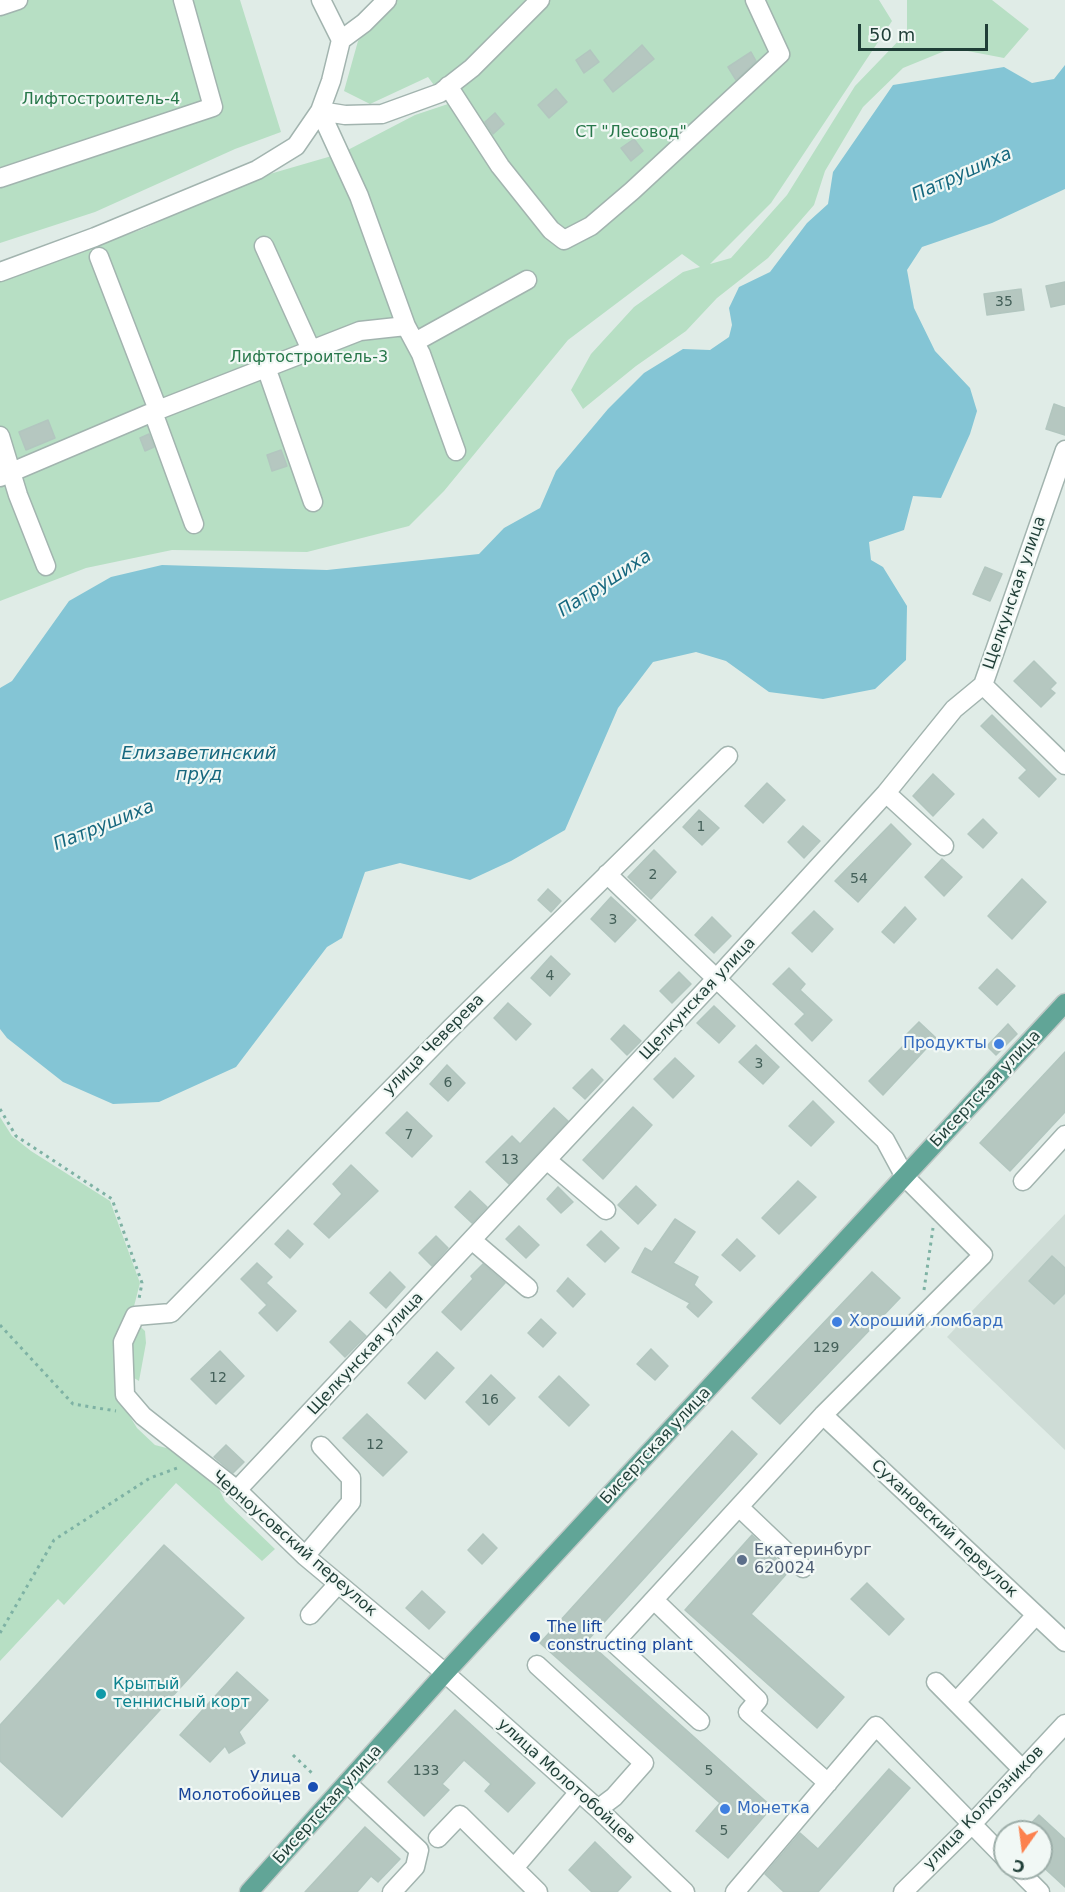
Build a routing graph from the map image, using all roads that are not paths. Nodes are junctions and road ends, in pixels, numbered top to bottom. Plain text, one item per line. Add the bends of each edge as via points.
1 (18, 0) edge
2 (183, 0) edge
3 (321, 0) edge
4 (387, 0) edge
5 (540, 0) edge
6 (755, 0) edge
7 (0, 6) edge
8 (341, 40) junction
9 (448, 86) junction
10 (320, 111) junction
11 (0, 178) edge
12 (264, 246) dead end
13 (99, 257) dead end
14 (0, 272) edge
15 (527, 280) dead end
16 (406, 326) junction
17 (415, 342) junction
18 (312, 352) junction
19 (267, 369) junction
20 (155, 411) junction
21 (0, 436) edge
22 (1065, 450) edge
23 (456, 451) dead end
24 (6, 474) edge
25 (313, 502) dead end
26 (194, 524) dead end
27 (46, 566) dead end
28 (983, 685) junction
29 (728, 756) dead end
30 (1065, 765) edge
31 (886, 793) junction
32 (944, 846) dead end
33 (607, 874) junction
34 (716, 979) junction
35 (1065, 1003) edge
36 (1065, 1135) edge
37 (548, 1161) junction
38 (905, 1177) junction
39 (1023, 1181) dead end
40 (606, 1210) dead end
41 (473, 1241) junction
42 (528, 1288) dead end
43 (135, 1316) joint
44 (823, 1415) junction
45 (321, 1446) dead end
46 (237, 1490) junction
47 (739, 1507) junction
48 (305, 1556) junction
49 (803, 1568) dead end
50 (338, 1584) junction
51 (654, 1600) junction
52 (310, 1615) dead end
53 (1036, 1615) junction
54 (1065, 1642) edge
55 (537, 1665) dead end
56 (445, 1673) junction
57 (936, 1682) dead end
58 (956, 1702) junction
59 (700, 1721) dead end
60 (1065, 1724) edge
61 (1023, 1770) junction
62 (828, 1782) junction
63 (347, 1783) junction
64 (579, 1792) junction
65 (598, 1809) junction
66 (971, 1824) junction
67 (438, 1838) dead end
68 (993, 1846) edge
69 (513, 1868) junction
70 (1028, 1880) edge
71 (249, 1892) edge
72 (392, 1892) edge
73 (538, 1892) edge
74 (686, 1892) edge
75 (735, 1892) edge
76 (903, 1892) edge
77 (1040, 1892) edge

1 - 7 street
2 - 11 street via 213,107
3 - 8 street
4 - 8 street
5 - 9 street via 472,68
6 - 9 street via 780,54 624,198 591,226 564,240 551,230 500,166
8 - 10 street
9 - 10 street via 440,93 382,114
10 - 14 street via 296,146 258,170
10 - 16 street via 359,196
12 - 18 street
13 - 20 street
15 - 17 street
16 - 17 street
16 - 18 street via 360,331
17 - 23 street
18 - 19 street
19 - 20 street
19 - 25 street
20 - 24 street
20 - 26 street
21 - 24 street
22 - 28 street, Щелкунская улица
24 - 27 street
28 - 30 street
28 - 31 street, Щелкунская улица via 954,710
29 - 33 street, улица Чеверева
31 - 32 street
31 - 34 street, Щелкунская улица
33 - 34 street
33 - 43 street, улица Чеверева via 171,1314
34 - 37 street, Щелкунская улица
34 - 38 street via 885,1140
35 - 38 main road, Бисертская улица
36 - 39 street
37 - 40 street
37 - 41 street, Щелкунская улица
38 - 44 street via 983,1255
38 - 56 main road, Бисертская улица
41 - 42 street
41 - 46 street, Щелкунская улица
43 - 46 street, Черноусовский переулок via 123,1342 124,1395 143,1416
44 - 47 street
44 - 53 street, Сухановский переулок
45 - 48 street via 351,1478 351,1502
46 - 48 street, Черноусовский переулок
47 - 49 street
47 - 51 street
48 - 50 street, Черноусовский переулок
50 - 52 street
50 - 56 street, Черноусовский переулок
51 - 59 street via 614,1643
51 - 62 street via 758,1700 748,1712
53 - 54 street, Сухановский переулок
53 - 58 street
55 - 65 street via 644,1763
56 - 63 main road, Бисертская улица
56 - 64 street, улица Молотобойцев
57 - 58 street
58 - 61 street
60 - 61 street, улица Колхозников
61 - 66 street, улица Колхозников
62 - 66 street via 876,1726
62 - 75 street
63 - 71 main road, Бисертская улица
63 - 72 street via 419,1850 415,1867
64 - 65 street, улица Молотобойцев
64 - 69 street
65 - 74 street, улица Молотобойцев
66 - 68 street
66 - 76 street, улица Колхозников
67 - 69 street via 460,1815
69 - 73 street
70 - 77 street

